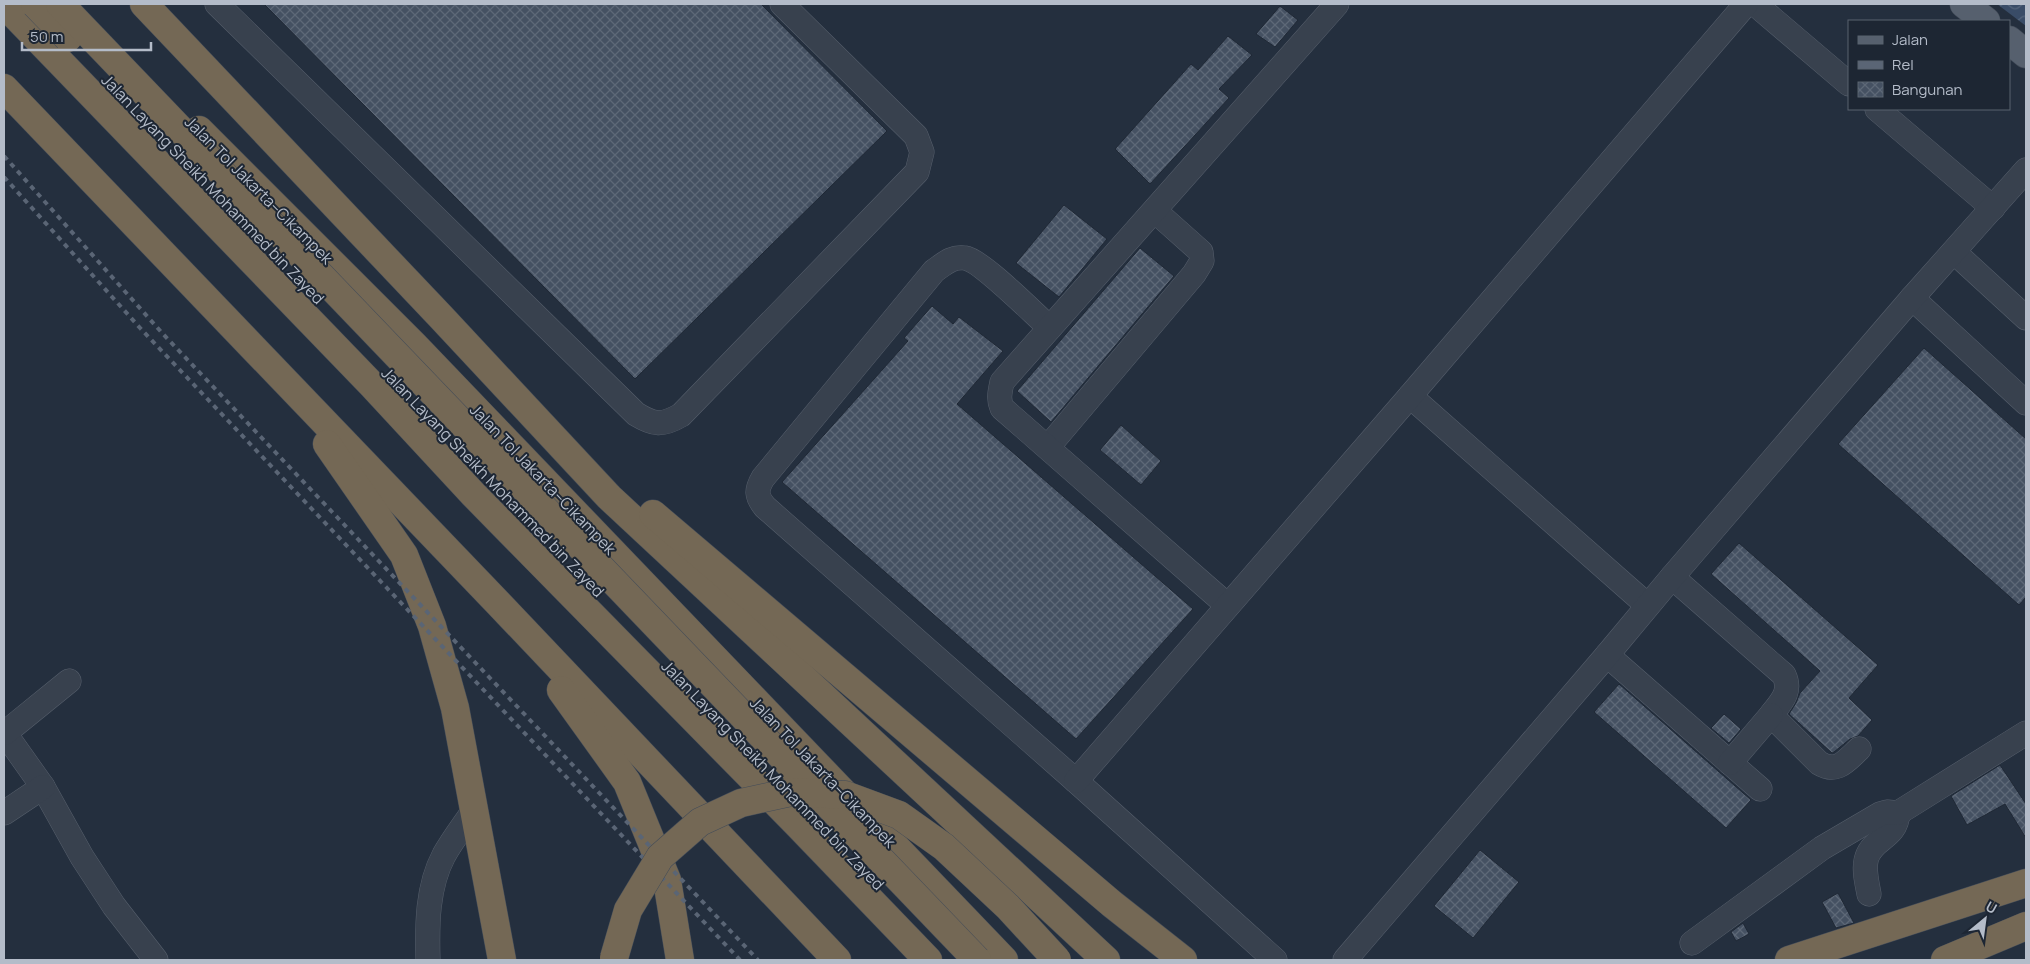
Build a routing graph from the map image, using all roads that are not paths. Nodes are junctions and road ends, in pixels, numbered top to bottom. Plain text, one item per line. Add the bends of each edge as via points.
1 (4, 4) edge
2 (35, 4) edge
3 (60, 4) edge
4 (76, 4) edge
5 (144, 4) edge
6 (217, 4) edge
7 (782, 4) edge
8 (1337, 4) edge
9 (1746, 4) edge
10 (1755, 4) edge
11 (1964, 4) edge
12 (1985, 20) edge
13 (2010, 41) edge
14 (2026, 54) edge
15 (1848, 83) edge
16 (4, 88) edge
17 (1878, 110) edge
18 (2026, 170) edge
19 (1993, 208) junction
20 (1155, 211) junction
21 (1954, 252) junction
22 (1912, 298) junction
23 (441, 317) junction
24 (2026, 318) edge
25 (1049, 327) junction
26 (279, 375) junction
27 (1410, 396) junction
28 (2026, 403) edge
29 (1048, 447) junction
30 (1672, 577) junction
31 (498, 604) junction
32 (1227, 605) junction
33 (1647, 605) junction
34 (1607, 655) junction
35 (69, 681) dead end
36 (1771, 715) junction
37 (4, 733) edge
38 (2026, 733) edge
39 (1859, 749) dead end
40 (1730, 763) junction
41 (1076, 781) junction
42 (43, 787) junction
43 (1760, 789) dead end
44 (474, 810) junction
45 (4, 813) edge
46 (1898, 813) junction
47 (2026, 883) edge
48 (1869, 894) dead end
49 (2026, 926) edge
50 (1692, 943) dead end
51 (614, 959) edge
52 (156, 960) edge
53 (428, 960) edge
54 (502, 960) edge
55 (680, 960) edge
56 (836, 960) edge
57 (928, 960) edge
58 (950, 960) edge
59 (977, 960) edge
60 (1004, 960) edge
61 (1057, 960) edge
62 (1106, 960) edge
63 (1183, 960) edge
64 (1275, 960) edge
65 (1345, 960) edge
66 (1789, 960) edge
67 (1834, 960) edge
68 (1945, 960) edge

1 - 57 highway via 473,494
2 - 58 highway, Jalan Layang Sheikh Mohammed bin Zayed, bridge
3 - 59 highway, Jalan Layang Sheikh Mohammed bin Zayed, bridge
4 - 60 highway, Jalan Tol Jakarta–Cikampek via 414,345
5 - 23 highway
6 - 7 street via 636,414 650,423 669,422 682,415 917,172 922,152 916,136
8 - 20 street
9 - 27 street
10 - 15 street
11 - 12 main road
13 - 14 main road
16 - 26 highway
17 - 19 street
18 - 19 street
19 - 21 street
20 - 25 street
20 - 29 street via 1201,252 1202,261
21 - 22 street
21 - 24 street
22 - 28 street
22 - 30 street
23 - 62 highway via 608,497
23 - 63 highway via 641,504 1112,904
25 - 29 street via 1002,382 999,401 1002,408
25 - 41 street via 982,267 967,258 952,258 934,271 757,488 758,497 765,507
26 - 31 highway
26 - 44 highway via 404,555 432,626 455,708
27 - 32 street
27 - 33 street
29 - 32 street
30 - 33 street
30 - 36 street via 1784,675 1787,690
31 - 55 highway via 627,782 667,880
31 - 56 highway
32 - 41 street
33 - 34 street
34 - 40 street
34 - 65 street
35 - 37 street
36 - 39 street via 1826,767 1840,766
36 - 40 street
37 - 42 street
38 - 46 street
40 - 43 street
41 - 64 street
42 - 45 street
42 - 52 street via 87,865
44 - 53 street via 438,870 429,908
44 - 54 highway
46 - 48 street via 1894,829 1878,841 1867,858
46 - 50 street via 1880,814 1822,848
47 - 66 highway
47 - 67 highway
49 - 68 highway
51 - 61 highway, bridge via 628,910 660,857 700,822 741,802 791,792 845,796 899,815 944,847 1008,907

